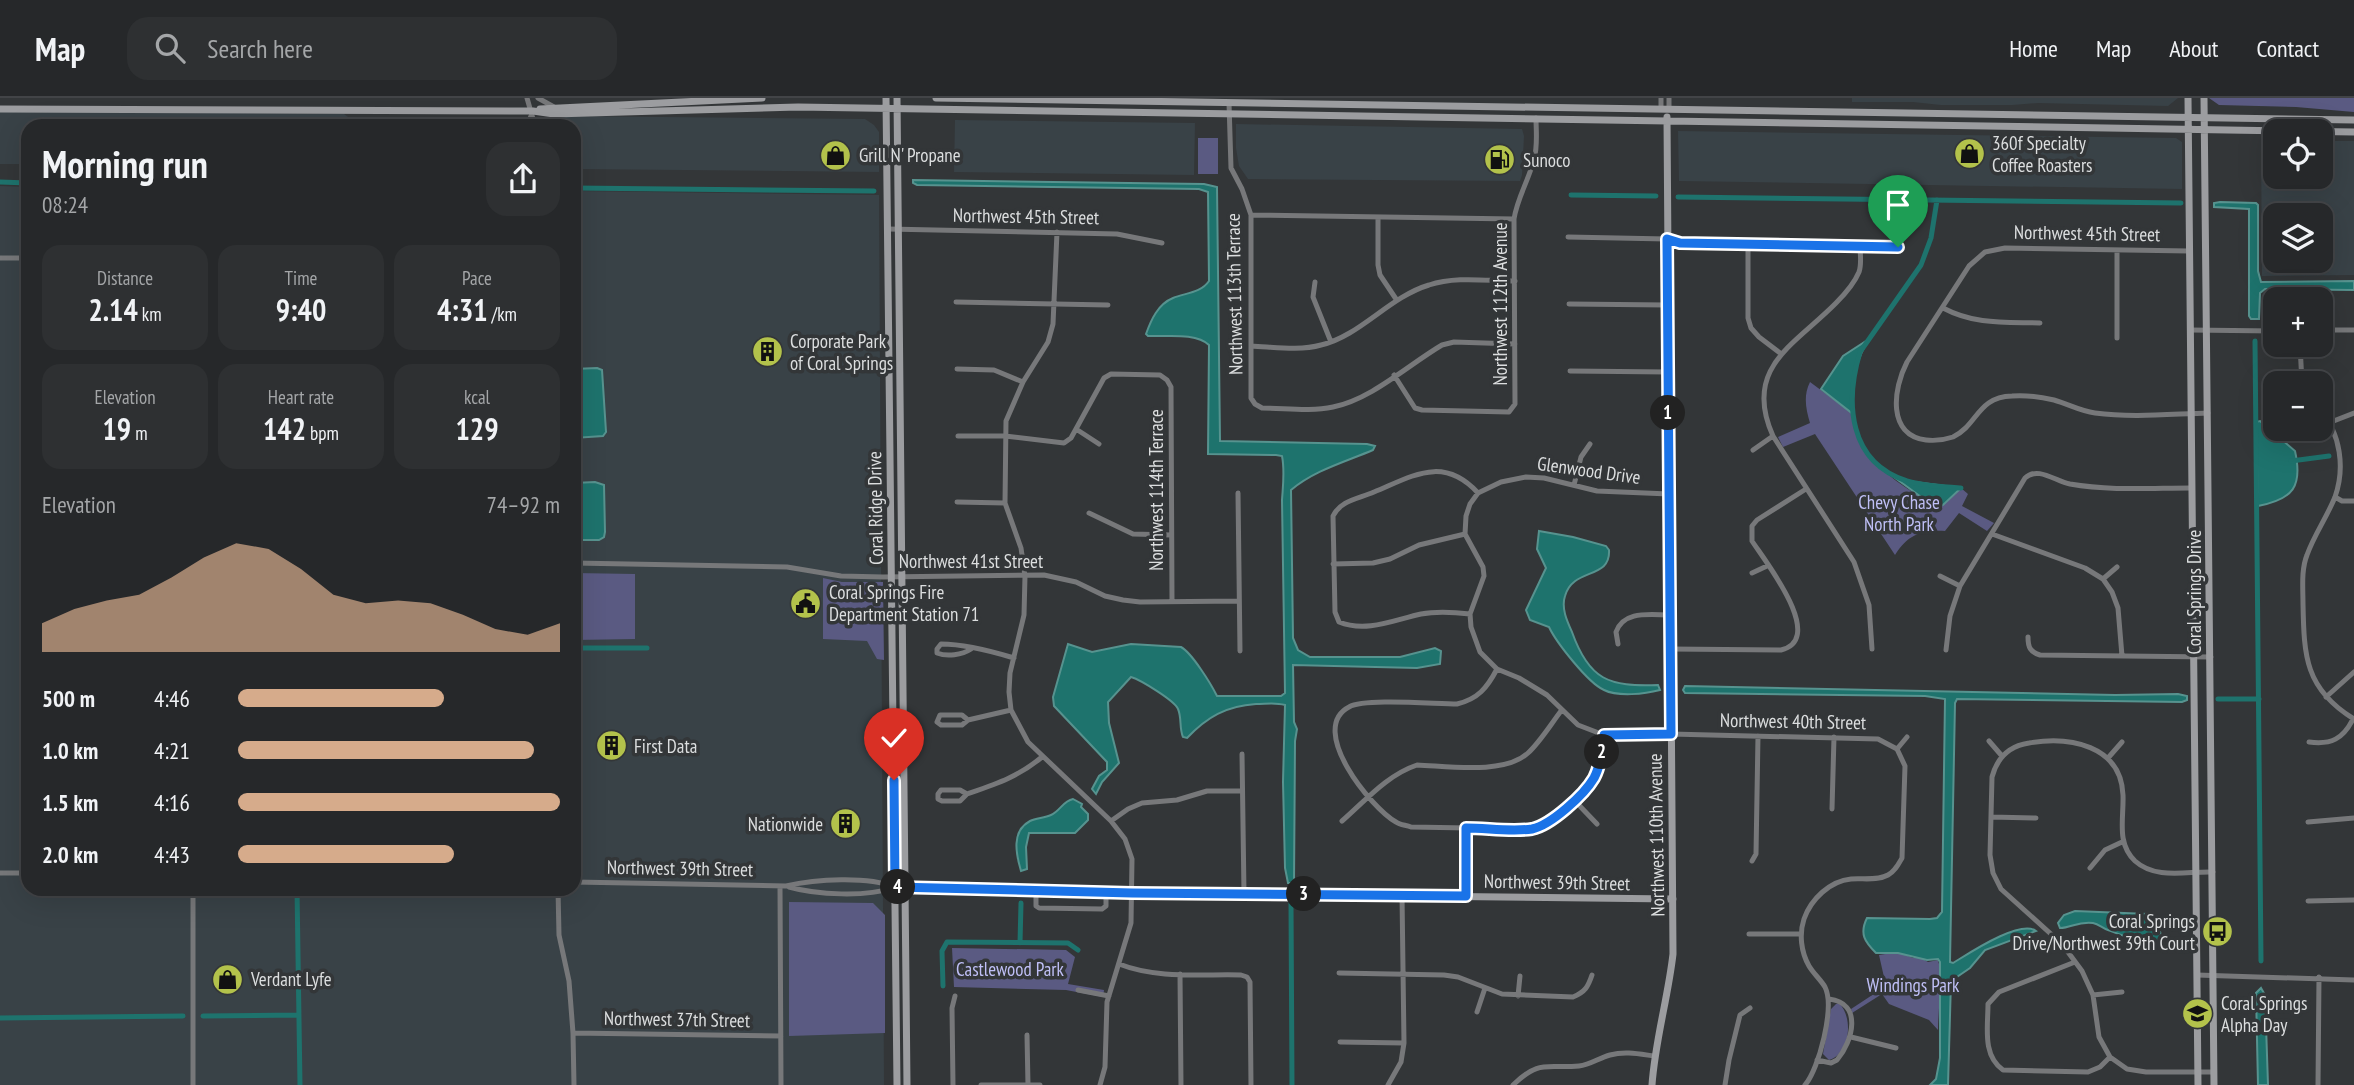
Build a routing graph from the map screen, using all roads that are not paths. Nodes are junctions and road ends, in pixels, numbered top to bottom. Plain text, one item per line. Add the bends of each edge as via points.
1 (527, 98) edge
2 (538, 98) edge
3 (762, 98) edge
4 (886, 98) edge
5 (897, 98) edge
6 (936, 98) edge
7 (1661, 98) edge
8 (1669, 98) edge
9 (2188, 98) edge
10 (2204, 98) edge
11 (1229, 103) junction
12 (554, 107) junction
13 (886, 108) junction
14 (1550, 108) junction
15 (0, 109) edge
16 (897, 109) junction
17 (1665, 109) junction
18 (533, 111) junction
19 (1229, 114) junction
20 (1536, 118) junction
21 (2188, 118) junction
22 (2205, 118) junction
23 (530, 119) edge
24 (534, 119) edge
25 (2354, 120) edge
26 (1666, 121) junction
27 (2188, 129) junction
28 (2205, 129) junction
29 (2354, 132) edge
30 (1251, 215) junction
31 (1378, 217) junction
32 (1514, 219) junction
33 (888, 229) junction
34 (898, 229) junction
35 (1058, 232) junction
36 (1568, 237) dead end
37 (1667, 239) junction
38 (1162, 243) dead end
39 (1748, 244) junction
40 (1860, 246) junction
41 (1902, 248) dead end
42 (2117, 250) junction
43 (2189, 251) junction
44 (0, 258) edge
45 (21, 258) edge
46 (1515, 281) junction
47 (1315, 282) dead end
48 (1396, 299) junction
49 (956, 302) dead end
50 (1055, 304) junction
51 (1569, 304) dead end
52 (1108, 305) dead end
53 (1667, 305) junction
54 (1943, 308) junction
55 (2040, 323) dead end
56 (2190, 330) junction
57 (2333, 330) edge
58 (2354, 330) edge
59 (2207, 331) junction
60 (2263, 331) edge
61 (2117, 338) dead end
62 (1331, 342) junction
63 (1516, 344) junction
64 (1251, 346) junction
65 (1780, 353) junction
66 (957, 369) dead end
67 (1570, 371) dead end
68 (1668, 372) junction
69 (1394, 376) junction
70 (1023, 382) junction
71 (2190, 413) junction
72 (2208, 413) junction
73 (2354, 413) edge
74 (2333, 421) edge
75 (1076, 429) junction
76 (2333, 430) edge
77 (958, 436) dead end
78 (1005, 436) junction
79 (1773, 436) junction
80 (1099, 444) dead end
81 (1590, 444) dead end
82 (1752, 450) dead end
83 (1574, 485) junction
84 (2190, 488) junction
85 (1806, 489) junction
86 (1238, 493) dead end
87 (1478, 493) junction
88 (1669, 494) junction
89 (2335, 497) junction
90 (2354, 501) edge
91 (957, 502) dead end
92 (1005, 503) junction
93 (1090, 513) dead end
94 (1465, 534) junction
95 (1992, 534) junction
96 (1171, 535) junction
97 (581, 563) edge
98 (1333, 564) junction
99 (1767, 566) junction
100 (2117, 567) dead end
101 (1752, 573) dead end
102 (1025, 576) junction
103 (1940, 576) dead end
104 (892, 577) junction
105 (901, 577) junction
106 (2103, 579) junction
107 (1959, 586) junction
108 (1172, 601) junction
109 (1239, 601) junction
110 (1470, 614) junction
111 (1670, 615) junction
112 (2028, 637) dead end
113 (1618, 644) dead end
114 (971, 649) junction
115 (1671, 649) junction
116 (1872, 649) dead end
117 (1946, 650) dead end
118 (1240, 651) dead end
119 (2122, 656) junction
120 (1014, 657) junction
121 (2193, 657) junction
122 (2210, 657) junction
123 (1497, 669) junction
124 (2354, 672) edge
125 (2326, 697) junction
126 (1011, 710) junction
127 (1561, 710) junction
128 (2353, 719) edge
129 (968, 720) junction
130 (1671, 734) junction
131 (1604, 735) junction
132 (1758, 736) junction
133 (1833, 737) junction
134 (1907, 737) dead end
135 (1989, 741) dead end
136 (2122, 742) dead end
137 (2309, 742) dead end
138 (1897, 748) junction
139 (1242, 754) dead end
140 (2002, 756) junction
141 (1042, 757) junction
142 (2108, 758) junction
143 (1242, 791) junction
144 (967, 794) junction
145 (1370, 796) junction
146 (1574, 800) junction
147 (1832, 809) dead end
148 (1991, 817) junction
149 (2036, 818) dead end
150 (2354, 818) edge
151 (1111, 821) junction
152 (1342, 821) dead end
153 (2308, 822) dead end
154 (1597, 824) dead end
155 (1466, 828) junction
156 (2122, 842) junction
157 (1752, 861) dead end
158 (2090, 868) dead end
159 (2196, 871) junction
160 (2213, 872) junction
161 (0, 873) edge
162 (21, 873) edge
163 (581, 882) edge
164 (783, 886) junction
165 (895, 887) junction
166 (905, 888) junction
167 (1035, 891) junction
168 (1106, 893) junction
169 (1132, 893) junction
170 (1244, 893) junction
171 (1402, 895) junction
172 (193, 896) edge
173 (558, 896) edge
174 (1466, 896) junction
175 (1673, 900) junction
176 (2354, 900) edge
177 (2308, 901) dead end
178 (1749, 934) dead end
179 (1800, 934) junction
180 (2075, 962) junction
181 (1119, 964) junction
182 (1339, 973) dead end
183 (1180, 974) junction
184 (1404, 975) junction
185 (1592, 975) dead end
186 (2197, 975) junction
187 (2213, 975) junction
188 (1520, 976) dead end
189 (2319, 978) junction
190 (2354, 979) edge
191 (1485, 988) junction
192 (1079, 990) dead end
193 (2122, 992) dead end
194 (2093, 995) junction
195 (955, 996) dead end
196 (1108, 996) junction
197 (1518, 996) junction
198 (1829, 999) junction
199 (1750, 1009) dead end
200 (1477, 1012) dead end
201 (573, 1033) junction
202 (1027, 1035) dead end
203 (781, 1037) junction
204 (1851, 1037) junction
205 (896, 1041) junction
206 (1340, 1042) dead end
207 (1404, 1043) junction
208 (1896, 1048) dead end
209 (1654, 1056) junction
210 (2110, 1057) junction
211 (906, 1060) junction
212 (1817, 1060) junction
213 (2197, 1072) junction
214 (2214, 1072) junction
215 (1028, 1084) edge
216 (193, 1085) edge
217 (574, 1085) edge
218 (781, 1085) edge
219 (897, 1085) edge
220 (907, 1085) edge
221 (953, 1085) edge
222 (981, 1085) edge
223 (1040, 1085) edge
224 (1100, 1085) edge
225 (1181, 1085) edge
226 (1251, 1085) edge
227 (1388, 1085) edge
228 (1513, 1085) edge
229 (1652, 1085) edge
230 (1725, 1085) edge
231 (1805, 1085) edge
232 (2198, 1085) edge
233 (2214, 1085) edge
234 (2318, 1085) edge

1 - 18 street
2 - 12 street
3 - 12 main road
4 - 13 main road, Coral Ridge Drive
5 - 16 main road, Coral Ridge Drive
6 - 11 main road
7 - 17 street
8 - 17 street
9 - 21 main road, Coral Springs Drive
10 - 22 main road, Coral Springs Drive
11 - 14 main road
11 - 19 street, Northwest 113th Terrace
12 - 18 main road
13 - 16 main road
13 - 18 main road
13 - 33 main road, Coral Ridge Drive
14 - 17 main road
14 - 20 main road
15 - 18 main road
16 - 19 main road
16 - 34 main road, Coral Ridge Drive
17 - 21 main road
17 - 26 main road, Northwest 110th Avenue
18 - 23 street
18 - 24 street
19 - 20 main road
19 - 30 street, Northwest 113th Terrace via 1231,168
20 - 26 main road
20 - 32 street, Northwest 112th Avenue via 1536,155
21 - 22 main road
21 - 27 main road, Coral Springs Drive
22 - 25 main road
22 - 28 main road, Coral Springs Drive
26 - 27 main road
26 - 37 main road, Northwest 110th Avenue
27 - 28 main road
27 - 43 main road, Coral Springs Drive
28 - 29 main road
28 - 59 main road, Coral Springs Drive
30 - 31 street
30 - 64 street, Northwest 113th Terrace
31 - 32 street
31 - 48 street via 1380,275
32 - 46 street, Northwest 112th Avenue
33 - 34 street, Northwest 45th Street
33 - 104 main road, Coral Ridge Drive
34 - 35 street, Northwest 45th Street
34 - 105 main road, Coral Ridge Drive
35 - 38 street, Northwest 45th Street via 1139,236
35 - 50 street
36 - 37 street
37 - 39 street
37 - 53 main road, Northwest 110th Avenue
39 - 40 street
39 - 65 street via 1748,318 1751,328
40 - 41 street
40 - 65 street via 1856,279
42 - 43 street, Northwest 45th Street
42 - 54 street, Northwest 45th Street via 2005,248 1985,252 1969,266
42 - 61 street
43 - 56 main road, Coral Springs Drive
44 - 45 street
46 - 48 street via 1447,280
46 - 63 street, Northwest 112th Avenue
47 - 62 street via 1313,297
48 - 62 street
49 - 50 street
50 - 52 street
50 - 70 street via 1048,342
51 - 53 street
53 - 68 main road, Northwest 110th Avenue
54 - 55 street via 1974,321
54 - 71 street via 1900,376 1896,391 1898,422 1919,439 1934,441 1962,432 1987,402 1999,397 2056,400 2092,413 2115,415
56 - 59 street
56 - 71 main road, Coral Springs Drive
57 - 58 street
59 - 60 street
59 - 72 main road, Coral Springs Drive
62 - 64 street via 1308,347
63 - 69 street via 1442,345
63 - 69 street, Northwest 112th Avenue via 1516,404 1508,412 1415,408
64 - 69 street, Northwest 113th Terrace via 1251,398 1262,408 1333,407 1351,402
65 - 79 street via 1764,398
66 - 70 street via 993,370
67 - 68 street
68 - 88 main road, Northwest 110th Avenue
70 - 78 street via 1006,421
71 - 72 street
71 - 84 main road, Coral Springs Drive
72 - 122 main road, Coral Springs Drive
73 - 74 street
75 - 78 street via 1064,443
75 - 80 street
75 - 96 street, Northwest 114th Terrace via 1104,378 1111,374 1167,380 1171,387
76 - 89 street via 2340,456
77 - 78 street
78 - 92 street
79 - 82 street
79 - 85 street
81 - 83 street via 1581,457
83 - 87 street, Glenwood Drive via 1526,477
83 - 88 street, Glenwood Drive via 1597,491
84 - 95 street via 2088,487 2031,473
84 - 121 main road, Coral Springs Drive
85 - 99 street via 1752,526 1752,541
85 - 116 street via 1854,562 1864,586
86 - 109 street
87 - 94 street via 1466,516
87 - 98 street via 1457,475 1442,471 1404,478 1342,504 1333,516
88 - 111 main road, Northwest 110th Avenue
89 - 90 street
89 - 125 street via 2306,556 2303,583 2305,657
91 - 92 street
92 - 102 street via 1021,548
93 - 96 street via 1133,534
94 - 98 street via 1373,563
94 - 110 street via 1484,576
95 - 106 street
95 - 107 street
96 - 108 street, Northwest 114th Terrace
97 - 104 street, Northwest 41st Street via 787,567 841,576
98 - 110 street via 1339,622 1365,626 1421,614
99 - 101 street
99 - 115 street via 1795,613 1796,641 1789,648
100 - 106 street
102 - 105 street, Northwest 41st Street
102 - 108 street, Northwest 41st Street via 1059,578 1123,600
102 - 120 street via 1024,615
103 - 107 street
104 - 105 street, Northwest 41st Street
104 - 165 main road, Coral Ridge Drive
105 - 166 main road, Coral Ridge Drive
106 - 119 street via 2118,608
107 - 117 street
108 - 109 street, Northwest 41st Street
109 - 118 street
110 - 123 street via 1474,640
111 - 113 street via 1623,620 1616,632
111 - 115 main road, Northwest 110th Avenue
112 - 119 street via 2028,646 2040,655
114 - 114 street via 964,644 941,644 936,653 964,654
114 - 120 street
115 - 130 main road, Northwest 110th Avenue
119 - 121 street
120 - 126 street
121 - 122 street
121 - 159 main road, Coral Springs Drive
122 - 160 main road, Coral Springs Drive
123 - 127 street via 1547,695
123 - 145 street via 1470,701 1359,703 1342,712 1336,732 1339,755
124 - 125 street
125 - 128 street
126 - 129 street
126 - 141 street via 1028,743
127 - 131 street via 1578,725
127 - 145 street via 1527,754 1510,763 1417,765 1394,775
128 - 137 street via 2341,737 2325,744
129 - 129 street via 962,715 940,715 936,722 962,725
130 - 131 street
130 - 132 street, Northwest 40th Street
130 - 175 main road, Northwest 110th Avenue
131 - 146 street via 1594,778
132 - 133 street, Northwest 40th Street
132 - 157 street via 1756,854
133 - 138 street, Northwest 40th Street via 1878,739
133 - 147 street
134 - 138 street
135 - 140 street
136 - 142 street
138 - 179 street via 1905,766 1902,858 1888,875 1848,879 1824,890 1804,917
139 - 143 street
140 - 142 street via 2032,742 2072,742
140 - 148 street via 1992,777
141 - 144 street via 1023,773
141 - 151 street
142 - 156 street via 2121,779
143 - 151 street via 1207,791 1142,803
143 - 170 street
144 - 144 street via 941,790 938,799 960,801
145 - 152 street
145 - 155 street via 1397,823
146 - 154 street
146 - 155 street via 1546,824 1531,829
148 - 149 street
148 - 180 street via 1990,855 2001,889 2062,944
150 - 153 street
151 - 169 street via 1125,839 1132,859
155 - 174 street
156 - 158 street via 2105,850
156 - 159 street via 2132,858 2154,872
159 - 160 street
159 - 186 main road, Coral Springs Drive
160 - 187 main road, Coral Springs Drive
161 - 162 street
163 - 164 street, Northwest 39th Street
164 - 165 street, Northwest 39th Street via 880,882
164 - 165 street, Northwest 39th Street via 805,892 879,893
164 - 203 street
165 - 166 main road, Northwest 39th Street
165 - 205 main road, Coral Ridge Drive
166 - 167 main road, Northwest 39th Street
166 - 211 main road, Coral Ridge Drive
167 - 168 main road, Northwest 39th Street
167 - 168 street via 1039,908 1102,909
168 - 169 main road, Northwest 39th Street
169 - 170 main road, Northwest 39th Street
169 - 181 street via 1130,930
170 - 171 main road, Northwest 39th Street
171 - 174 main road, Northwest 39th Street
171 - 184 street
172 - 216 street
173 - 201 street
174 - 175 main road, Northwest 39th Street
175 - 209 main road, Northwest 110th Avenue via 1670,985
176 - 177 street
178 - 179 street
179 - 198 street via 1807,964 1825,986
180 - 194 street
180 - 210 street via 1992,998 1988,1004 1988,1051 2003,1070 2088,1072
181 - 183 street via 1135,971
181 - 196 street
182 - 184 street
183 - 225 street
183 - 226 street via 1247,977
184 - 191 street via 1458,977
184 - 207 street
185 - 197 street via 1583,993 1573,998
186 - 187 street
186 - 213 main road, Coral Springs Drive
187 - 189 street
187 - 214 main road, Coral Springs Drive
188 - 197 street
189 - 190 street
189 - 234 street
191 - 197 street
191 - 200 street
192 - 196 street
193 - 194 street
194 - 210 street via 2099,1037
195 - 221 street
196 - 224 street
198 - 204 street via 1846,1005
198 - 212 street
199 - 230 street via 1740,1015
201 - 203 street, Northwest 37th Street
201 - 217 street
202 - 215 street
203 - 218 street
204 - 208 street
204 - 212 street via 1838,1060
205 - 211 main road
205 - 219 main road, Coral Ridge Drive
206 - 207 street
207 - 227 street via 1401,1062
209 - 228 street via 1629,1053 1578,1066 1542,1066
209 - 229 main road, Northwest 110th Avenue
210 - 213 street via 2127,1069
211 - 220 main road, Coral Ridge Drive
212 - 231 street
213 - 214 street
213 - 232 main road, Coral Springs Drive
214 - 233 main road, Coral Springs Drive
215 - 222 street
215 - 223 street

